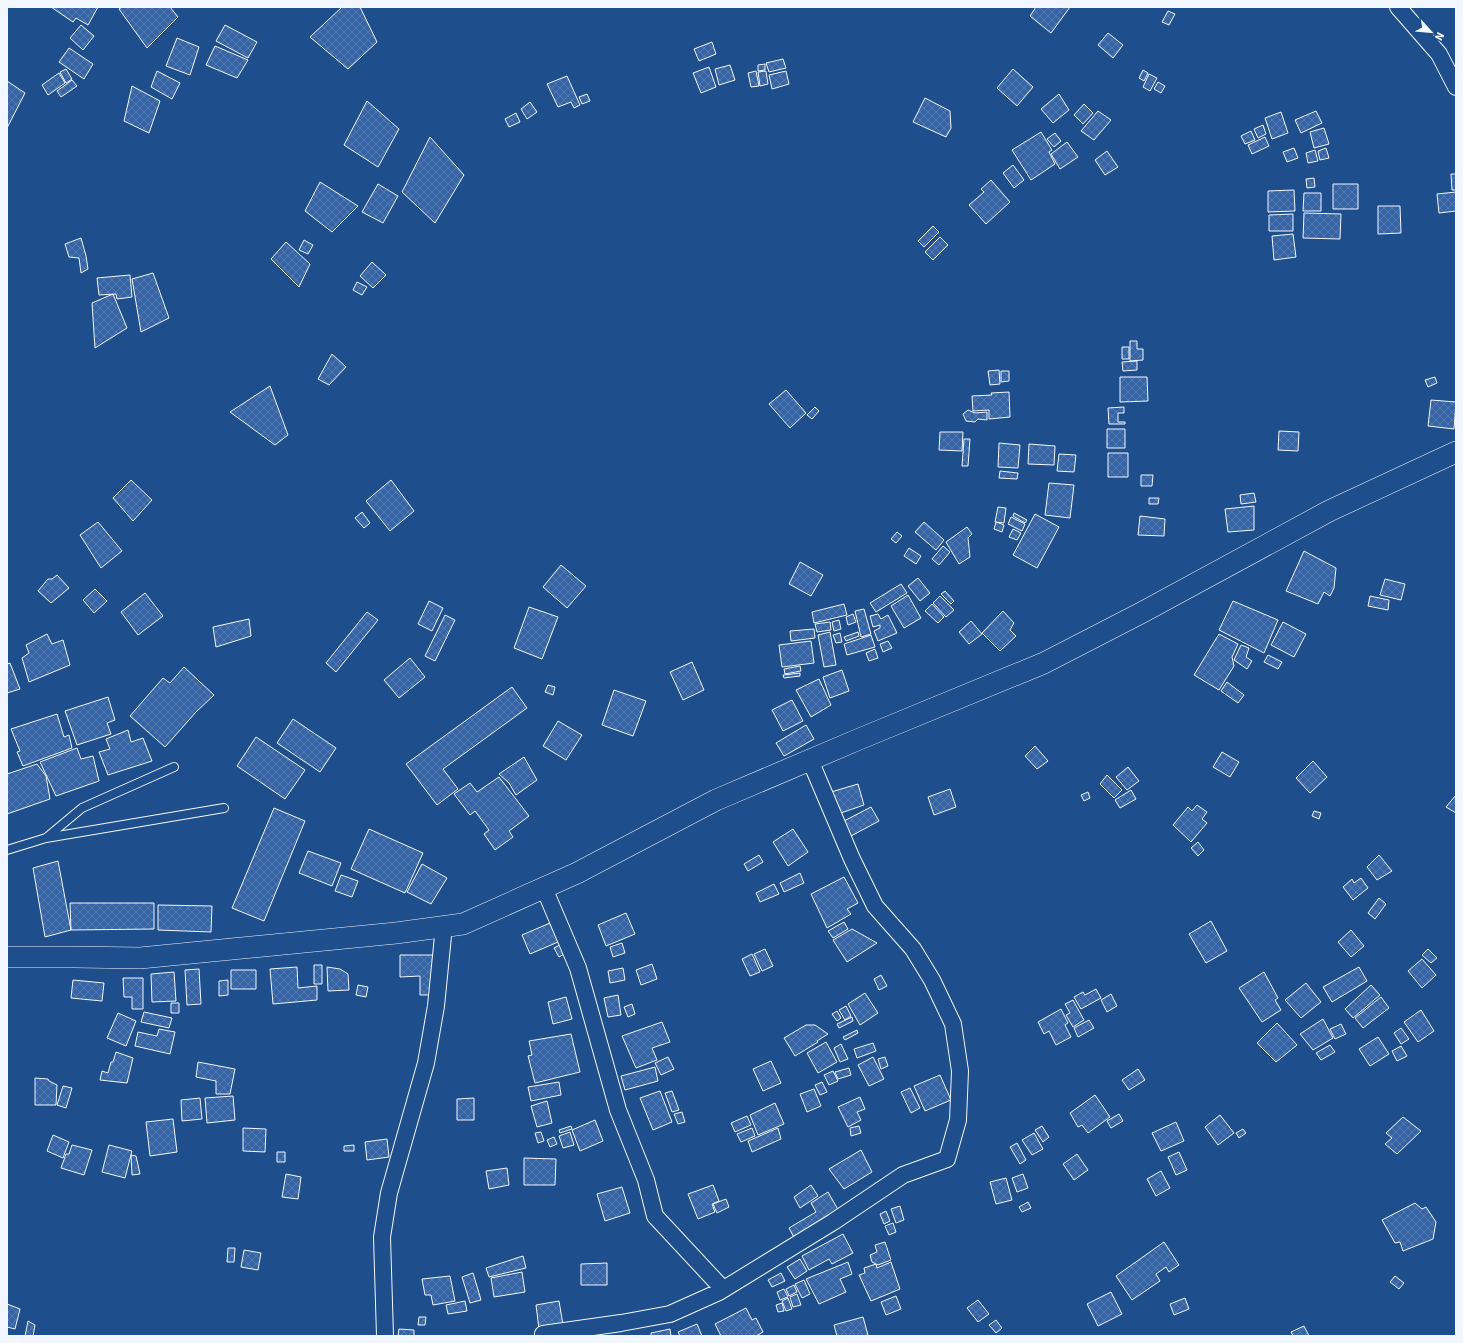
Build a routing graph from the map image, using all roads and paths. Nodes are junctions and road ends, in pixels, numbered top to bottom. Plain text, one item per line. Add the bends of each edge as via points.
1 (1398, 7) edge
2 (1456, 87) edge
3 (1456, 452) edge
4 (810, 760) junction
5 (174, 767) dead end
6 (224, 808) dead end
7 (46, 838) junction
8 (7, 850) edge
9 (544, 888) junction
10 (444, 926) junction
11 (7, 957) edge
12 (723, 1289) junction
13 (543, 1334) dead end
14 (385, 1336) edge

1 - 2 street via 1439,54
3 - 4 street via 1329,511 1044,663
4 - 9 street via 716,800
4 - 12 street via 875,906 913,949 932,980 953,1024 960,1071 958,1120 946,1159 903,1174 833,1222
5 - 7 lane via 82,808
6 - 7 lane
7 - 8 lane
9 - 10 street via 463,924
9 - 12 street via 578,968 618,1110 646,1180 655,1216
10 - 11 street via 140,958
10 - 14 street via 436,1006 426,1063 389,1193 382,1237
12 - 13 street via 670,1314

